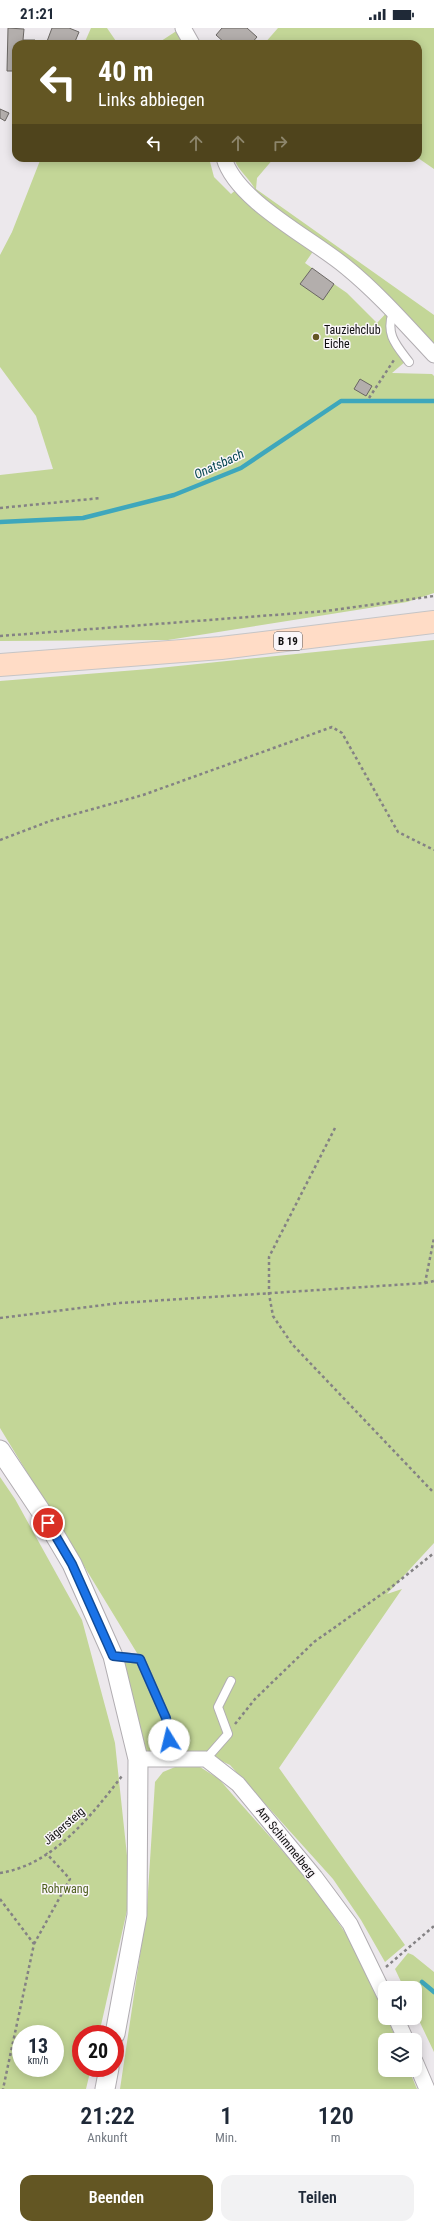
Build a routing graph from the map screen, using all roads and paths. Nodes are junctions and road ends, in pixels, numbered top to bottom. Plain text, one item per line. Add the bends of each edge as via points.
1 (183, 28) edge
2 (190, 40) edge
3 (226, 162) edge
4 (393, 312) junction
5 (401, 353) junction
6 (434, 356) edge
7 (409, 362) dead end
8 (369, 398) dead end
9 (101, 498) dead end
10 (0, 508) edge
11 (434, 596) edge
12 (434, 622) edge
13 (0, 636) edge
14 (0, 665) edge
15 (0, 840) edge
16 (434, 850) edge
17 (335, 1128) dead end
18 (434, 1238) edge
19 (434, 1281) edge
20 (425, 1283) junction
21 (269, 1294) junction
22 (0, 1318) edge
23 (0, 1450) edge
24 (434, 1493) edge
25 (434, 1552) edge
26 (113, 1656) junction
27 (231, 1681) dead end
28 (228, 1734) junction
29 (172, 1757) junction
30 (138, 1759) junction
31 (206, 1759) junction
32 (124, 1773) dead end
33 (46, 1853) junction
34 (0, 1873) edge
35 (0, 1899) edge
36 (434, 1926) edge
37 (34, 1944) junction
38 (375, 1976) junction
39 (378, 1982) edge
40 (117, 2025) edge
41 (107, 2077) edge
42 (421, 2077) edge
43 (3, 2089) edge
44 (105, 2089) edge
45 (426, 2089) edge

1 - 2 street
3 - 4 street via 242,186 268,212 345,266
4 - 5 lane via 389,324 390,333
4 - 6 street
5 - 7 lane
5 - 8 path via 391,362
9 - 10 path
11 - 13 path via 326,611
12 - 14 main road, B 19 via 221,648
15 - 16 path via 50,821 143,795 332,727 342,732 398,832
17 - 21 path via 269,1256
18 - 20 path
19 - 20 path
20 - 21 path
21 - 22 path via 120,1303
21 - 24 path via 273,1316 292,1344
23 - 26 street via 72,1564
25 - 28 path via 314,1642 255,1698
26 - 29 lane via 140,1659 166,1718
26 - 30 street
27 - 28 lane via 218,1707
28 - 31 lane
29 - 30 street
29 - 31 street
30 - 40 street via 137,1915
31 - 38 street, Am Schimmelberg via 238,1784 315,1877 350,1924
32 - 33 path, Jägersteig via 88,1820
33 - 34 path, Jägersteig via 17,1870
33 - 37 path via 70,1879
35 - 37 path
36 - 38 path
37 - 43 path
38 - 39 street, Am Schimmelberg
41 - 44 street
42 - 45 street

